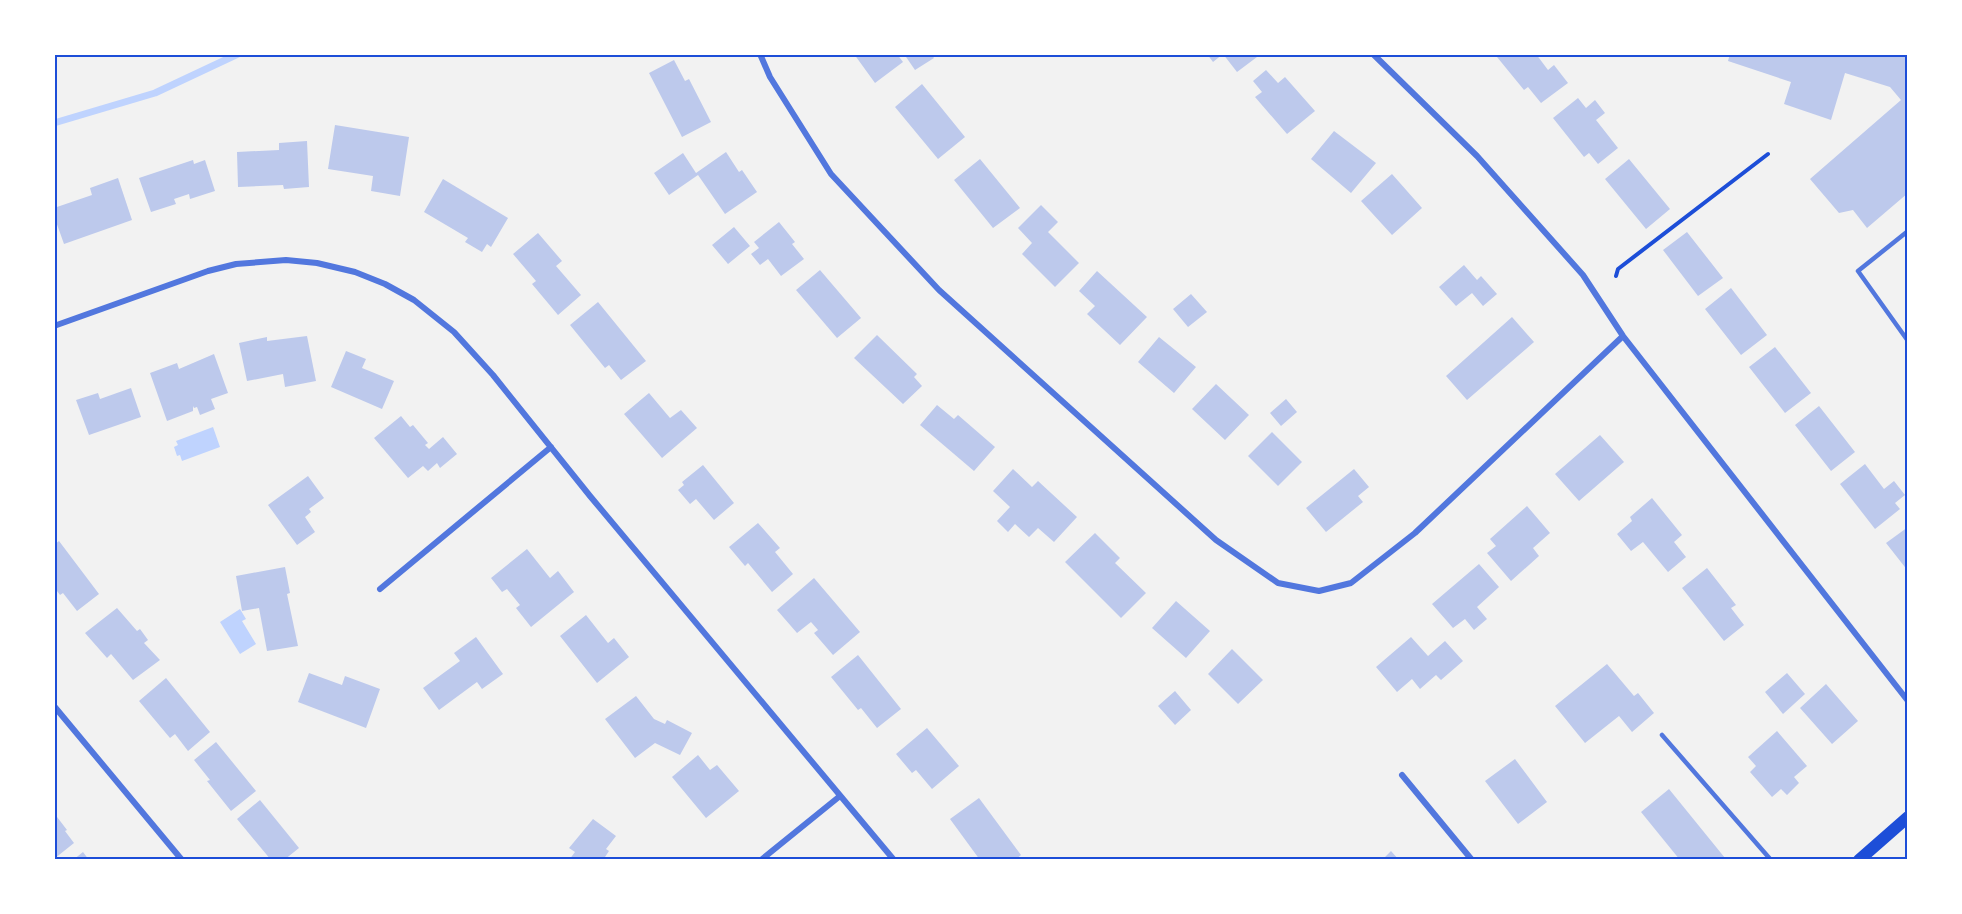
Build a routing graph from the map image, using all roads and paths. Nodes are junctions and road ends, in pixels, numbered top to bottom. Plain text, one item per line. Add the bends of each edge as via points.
1 (760, 54) edge
2 (1372, 54) edge
3 (1768, 154) dead end
4 (1908, 231) edge
5 (1616, 276) dead end
6 (54, 326) edge
7 (1623, 336) junction
8 (1908, 341) edge
9 (551, 447) junction
10 (380, 589) dead end
11 (1908, 701) edge
12 (54, 706) edge
13 (1662, 735) dead end
14 (1402, 775) dead end
15 (840, 796) junction
16 (1908, 817) edge
17 (182, 860) edge
18 (761, 860) edge
19 (894, 860) edge
20 (1472, 860) edge
21 (1771, 860) edge
22 (1859, 860) edge

1 - 7 street via 770,77 831,174 939,290 1216,540 1278,583 1318,591 1351,583 1415,533
2 - 7 street via 1492,173 1583,275
3 - 5 path via 1618,269
4 - 8 lane via 1858,271
6 - 9 street via 236,264 297,260 355,272 414,300 454,332
7 - 11 street
9 - 10 street
9 - 15 street
12 - 17 street
13 - 21 lane
14 - 20 street
15 - 18 street
15 - 19 street
16 - 22 main road

